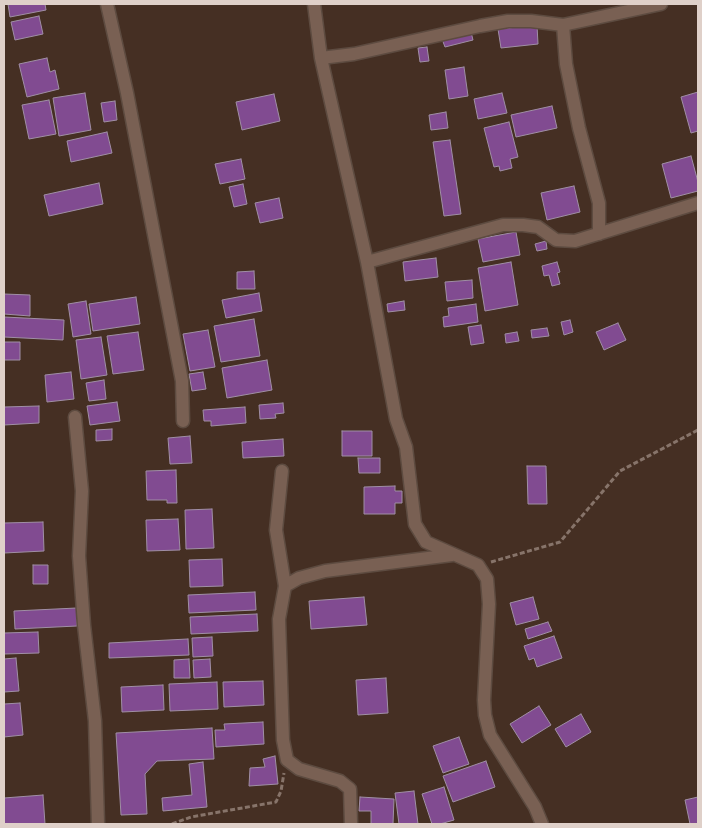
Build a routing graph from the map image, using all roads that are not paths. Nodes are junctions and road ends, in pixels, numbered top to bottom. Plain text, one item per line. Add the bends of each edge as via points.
1 (107, 4) edge
2 (314, 4) edge
3 (661, 4) edge
4 (563, 25) junction
5 (322, 58) junction
6 (698, 203) edge
7 (599, 234) junction
8 (367, 262) junction
9 (75, 417) dead end
10 (183, 422) dead end
11 (282, 471) dead end
12 (452, 554) junction
13 (286, 586) junction
14 (98, 824) edge
15 (350, 824) edge
16 (542, 824) edge

1 - 10 street via 182,380
2 - 5 street
3 - 4 street
4 - 5 street via 508,22
4 - 7 street via 566,64 599,203
5 - 8 street
6 - 7 street
7 - 8 street via 575,241 556,240 538,227 503,225
8 - 12 street via 396,419 406,447 415,524 426,542
9 - 14 street via 82,491 79,556 95,721
11 - 13 street via 276,530
12 - 13 street via 325,571 299,578
12 - 16 street via 478,565 487,579 485,716 490,735 535,807
13 - 15 street via 279,619 286,760 298,769 340,781 350,789

